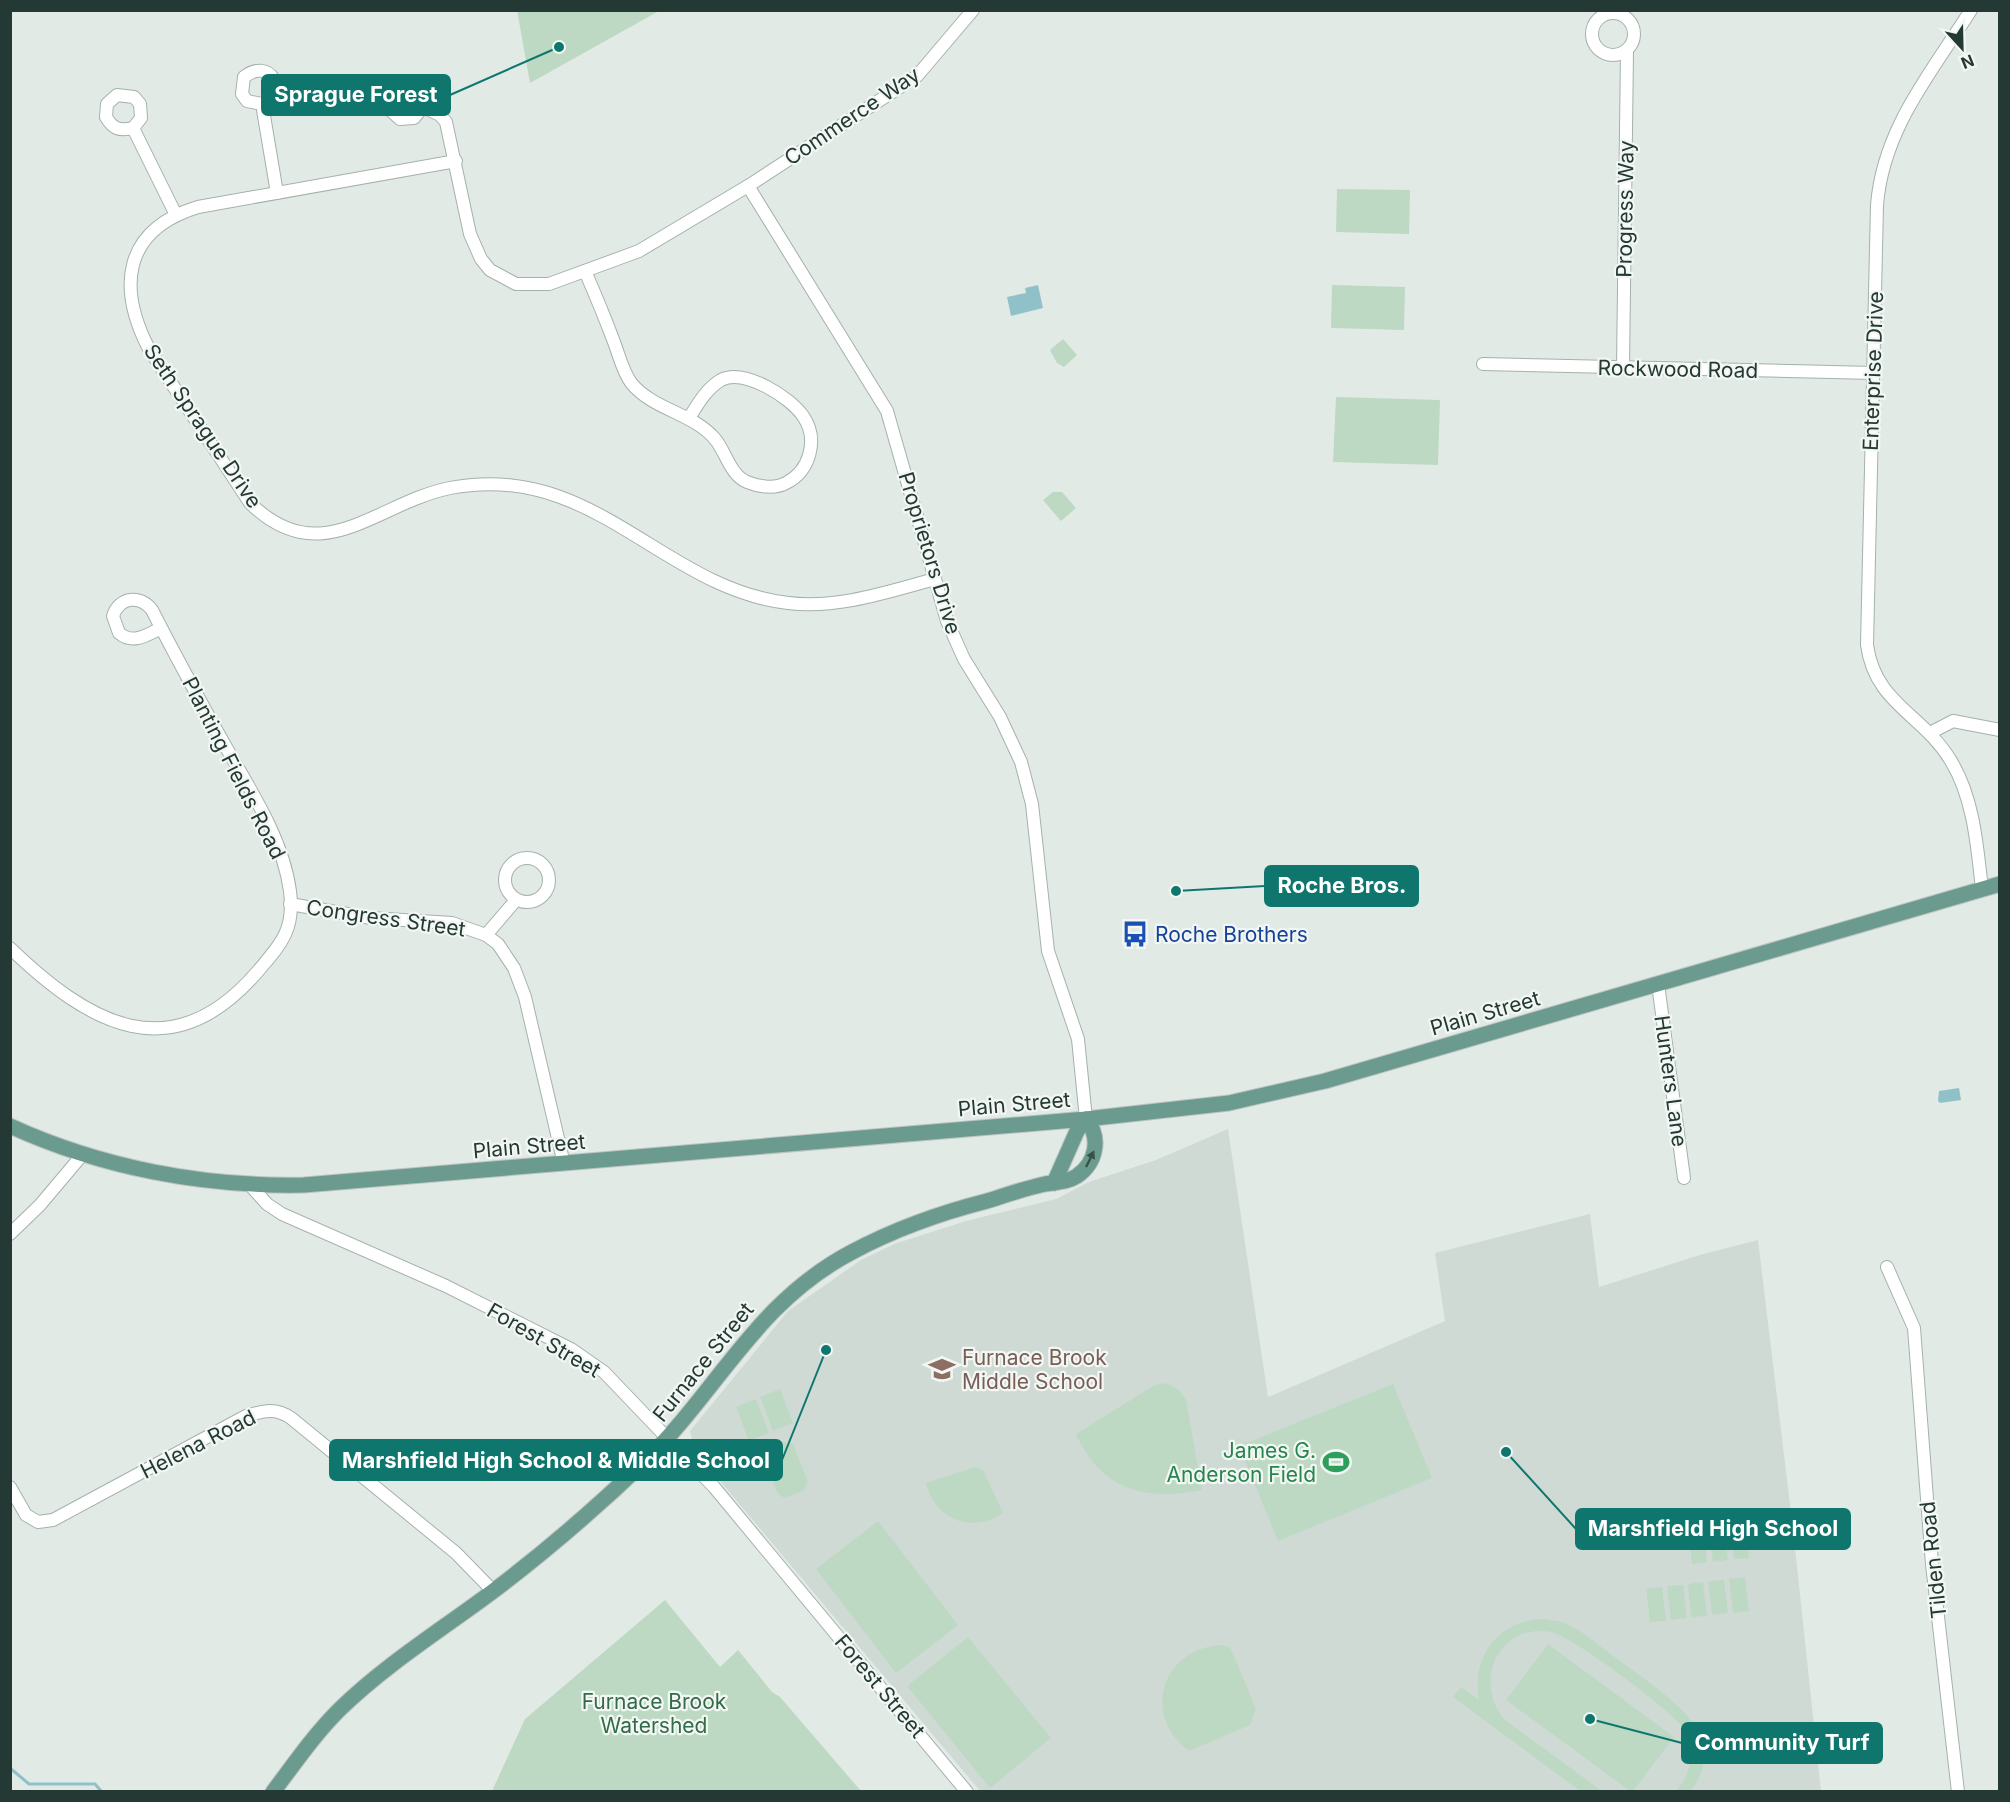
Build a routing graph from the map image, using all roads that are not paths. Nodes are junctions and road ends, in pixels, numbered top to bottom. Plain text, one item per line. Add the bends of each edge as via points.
1 (973, 10) edge
2 (1971, 10) edge
3 (1627, 51) dead end
4 (262, 104) dead end
5 (423, 107) dead end
6 (132, 128) dead end
7 (456, 161) junction
8 (748, 186) junction
9 (277, 193) junction
10 (176, 215) junction
11 (585, 270) junction
12 (1483, 364) dead end
13 (1623, 368) junction
14 (1874, 373) junction
15 (689, 418) junction
16 (935, 579) junction
17 (161, 628) dead end
18 (2000, 730) edge
19 (1930, 733) junction
20 (2000, 884) edge
21 (1982, 889) junction
22 (516, 900) dead end
23 (291, 904) junction
24 (486, 934) junction
25 (10, 948) edge
26 (1658, 984) junction
27 (1086, 1119) junction
28 (10, 1126) edge
29 (83, 1154) junction
30 (564, 1164) junction
31 (1684, 1178) dead end
32 (1054, 1183) junction
33 (250, 1185) junction
34 (10, 1234) edge
35 (1887, 1267) dead end
36 (668, 1437) junction
37 (10, 1487) edge
38 (493, 1591) junction
39 (273, 1791) edge
40 (967, 1791) edge
41 (1958, 1791) edge

1 - 8 street, Commerce Way via 917,76
2 - 14 street, Enterprise Drive via 1906,109 1884,159 1877,205
3 - 13 street, Progress Way
4 - 9 street
5 - 7 street, Commerce Way via 446,122
6 - 10 street
7 - 9 street, Seth Sprague Drive
7 - 11 street, Commerce Way via 470,234 489,270 516,284 534,286
8 - 11 street, Commerce Way via 655,242
8 - 16 street, Proprietors Drive via 887,411
9 - 10 street, Seth Sprague Drive via 198,207
10 - 16 street, Seth Sprague Drive via 154,230 136,257 130,288 133,315 149,350 250,503 279,525 309,535 328,535 450,488 518,486 572,500 719,583 787,603 838,602
11 - 15 street via 632,384
12 - 13 street, Rockwood Road
13 - 14 street, Rockwood Road
14 - 19 street, Enterprise Drive via 1867,621 1870,663 1880,685
15 - 15 street via 706,393 722,379 756,381 804,417 811,450 804,468 787,483 770,488 746,482 736,474 715,439
16 - 27 street, Proprietors Drive via 955,640 1013,743 1026,780 1048,951 1078,1039
17 - 23 street, Planting Fields Road via 274,839 285,869
18 - 19 street via 1953,721
19 - 21 street, Enterprise Drive via 1951,761 1970,807
20 - 21 main road, Plain Street
21 - 26 main road, Plain Street
22 - 24 street
23 - 24 street, Congress Street via 371,918 452,923
23 - 25 street, Planting Fields Road via 285,939 242,989 201,1017 167,1028 132,1026 99,1017 54,987
24 - 30 street, Congress Street via 507,955 519,981
26 - 27 main road, Plain Street via 1268,1096 1229,1104
26 - 31 street, Hunters Lane
27 - 30 main road, Plain Street
27 - 32 main road
32 -> 27 main road, Furnace Street via 1074,1178 1090,1162 1095,1134
28 - 29 main road, Plain Street
29 - 33 main road, Plain Street via 155,1172
29 - 34 street
30 - 33 main road, Plain Street via 338,1184
32 - 36 main road, Furnace Street via 919,1221 821,1270 774,1309
33 - 36 street, Forest Street via 282,1214 414,1271 571,1349 614,1381
35 - 41 street, Tilden Road via 1914,1328 1932,1564
36 - 38 main road, Furnace Street via 561,1536
36 - 40 street, Forest Street
37 - 38 street, Helena Road via 26,1515 38,1522 53,1520 246,1416 276,1411 291,1418 456,1553
38 - 39 main road, Furnace Street via 350,1700

